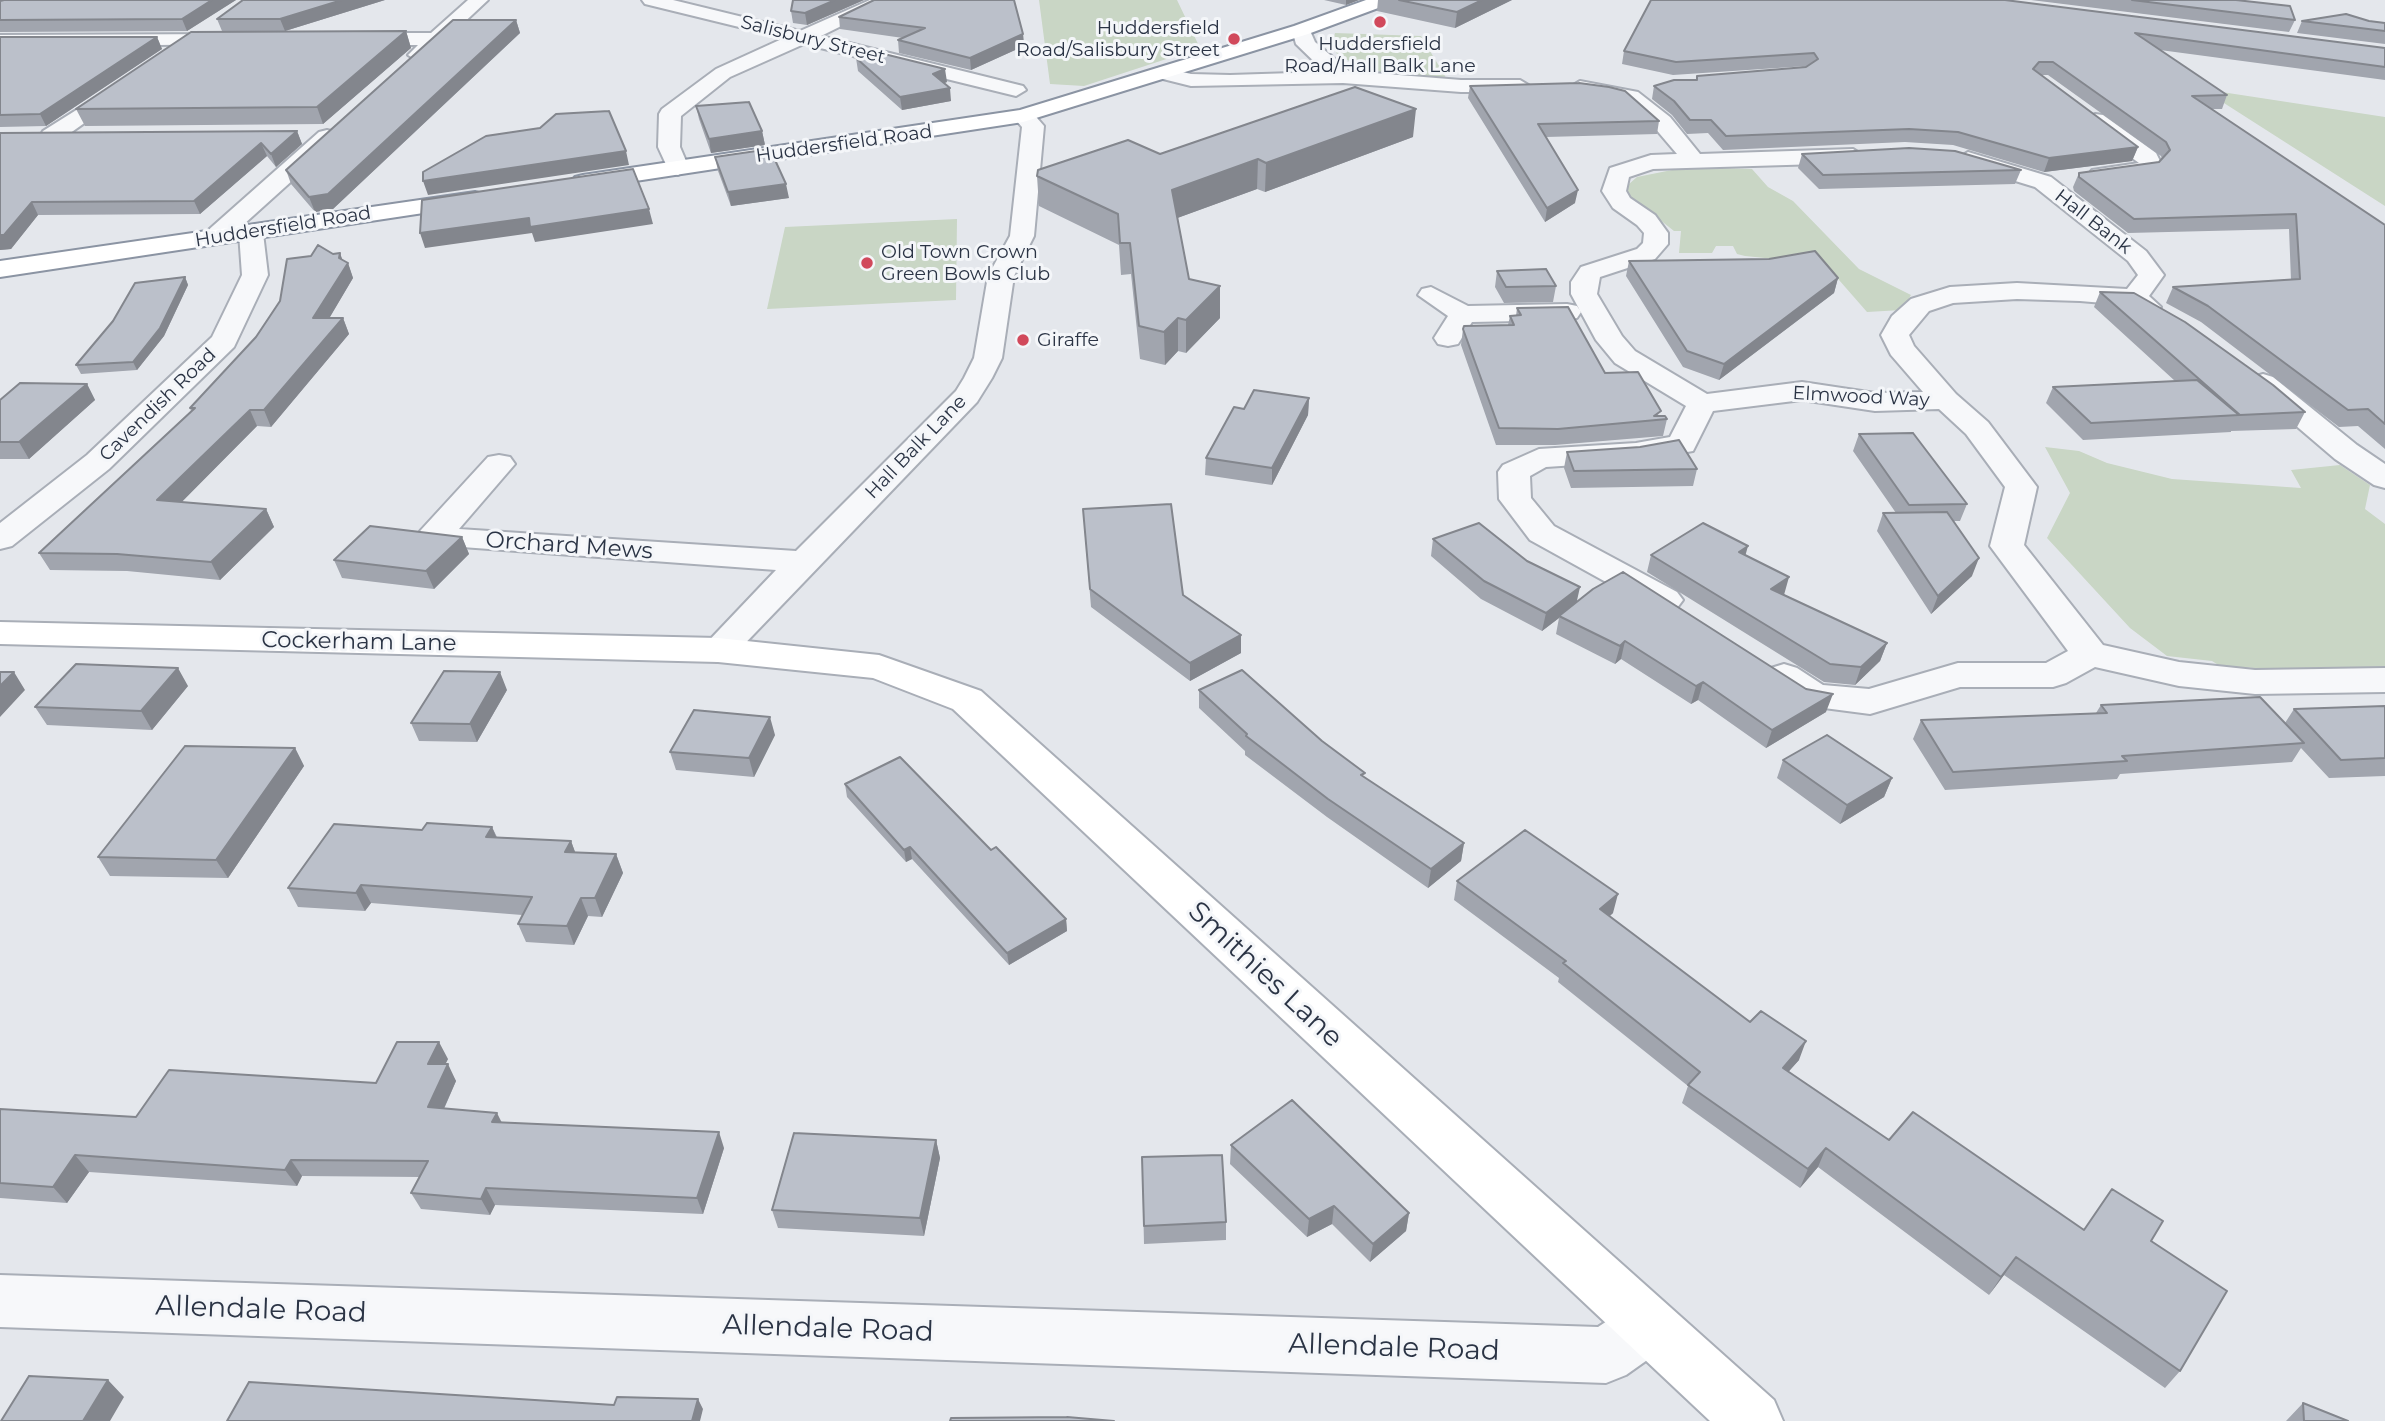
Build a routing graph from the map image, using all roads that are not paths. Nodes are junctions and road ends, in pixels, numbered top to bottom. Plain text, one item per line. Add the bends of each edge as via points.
1 (479, 0) edge
2 (651, 0) edge
3 (885, 0) edge
4 (1383, 0) edge
5 (222, 20) edge
6 (1301, 30) junction
7 (804, 38) junction
8 (341, 39) edge
9 (436, 39) junction
10 (193, 40) junction
11 (247, 40) edge
12 (0, 41) edge
13 (160, 62) edge
14 (407, 65) edge
15 (1166, 74) junction
16 (138, 77) edge
17 (1343, 77) junction
18 (1656, 88) edge
19 (1631, 96) junction
20 (1020, 103) junction
21 (2075, 106) edge
22 (302, 135) edge
23 (25, 136) edge
24 (51, 136) junction
25 (92, 136) edge
26 (1881, 154) edge
27 (1941, 154) edge
28 (1693, 160) junction
29 (678, 168) junction
30 (2043, 182) junction
31 (554, 187) edge
32 (499, 195) edge
33 (251, 233) junction
34 (214, 238) junction
35 (0, 270) edge
36 (1431, 295) dead end
37 (2134, 298) junction
38 (1594, 312) junction
39 (1462, 314) junction
40 (2166, 317) edge
41 (1448, 338) dead end
42 (2243, 369) edge
43 (1946, 400) junction
44 (1702, 403) junction
45 (499, 464) dead end
46 (2385, 478) edge
47 (0, 539) edge
48 (804, 562) junction
49 (1689, 615) edge
50 (0, 633) edge
51 (719, 650) junction
52 (2090, 654) junction
53 (1754, 657) edge
54 (2385, 680) edge
55 (0, 1301) edge
56 (1647, 1327) junction
57 (1752, 1421) edge

1 - 9 street
2 - 7 street, Salisbury Street
3 - 7 street
4 - 6 main road, Huddersfield Road
5 - 10 street
6 - 15 main road, Huddersfield Road
6 - 17 street via 1306,44
7 - 20 street, Salisbury Street
7 - 29 street via 723,73 670,114 669,147
8 - 9 street
9 - 14 street
10 - 11 street
10 - 12 street
10 - 13 street
15 - 17 street via 1230,81
15 - 20 main road, Huddersfield Road
16 - 24 street
17 - 19 street via 1461,86 1550,86
18 - 19 street
19 - 28 street via 1662,122
20 - 29 main road, Huddersfield Road
20 - 48 street, Hall Balk Lane via 1033,126 1022,236 1001,276 988,358 967,396
21 - 30 street via 2148,158 2151,165
22 - 34 street via 334,130
23 - 24 street
24 - 25 street
26 - 28 street
27 - 30 street, Hall Bank
28 - 38 street via 1651,162 1618,173 1614,191 1621,203 1646,220 1656,233 1655,244 1646,254 1590,272 1584,294
29 - 31 main road, Huddersfield Road
30 - 37 street, Hall Bank via 2137,256 2151,275
32 - 33 main road, Huddersfield Road
33 - 34 main road, Huddersfield Road
33 - 47 street, Cavendish Road via 255,275 223,341 99,462
34 - 35 main road, Huddersfield Road
36 - 39 street
37 - 40 street
37 - 43 street, Elmwood Way via 2017,290 1950,295 1920,305 1895,335 1901,349
38 - 39 street
38 - 44 street via 1625,357
39 - 41 street
42 - 46 street
43 - 44 street, Elmwood Way via 1875,401 1802,391
43 - 52 street via 1977,428 2021,487 2007,546
44 - 49 street via 1682,444 1539,458 1514,472 1515,499 1542,533
45 - 48 street, Orchard Mews via 433,537
48 - 51 street, Hall Balk Lane
50 - 51 main road, Cockerham Lane
51 - 56 main road, Smithies Lane via 879,667 967,700
52 - 53 street via 2053,675 1958,675 1870,702 1814,696
52 - 54 street via 2179,674 2255,682
55 - 56 street, Allendale Road via 1606,1355
56 - 57 main road, Smithies Lane

